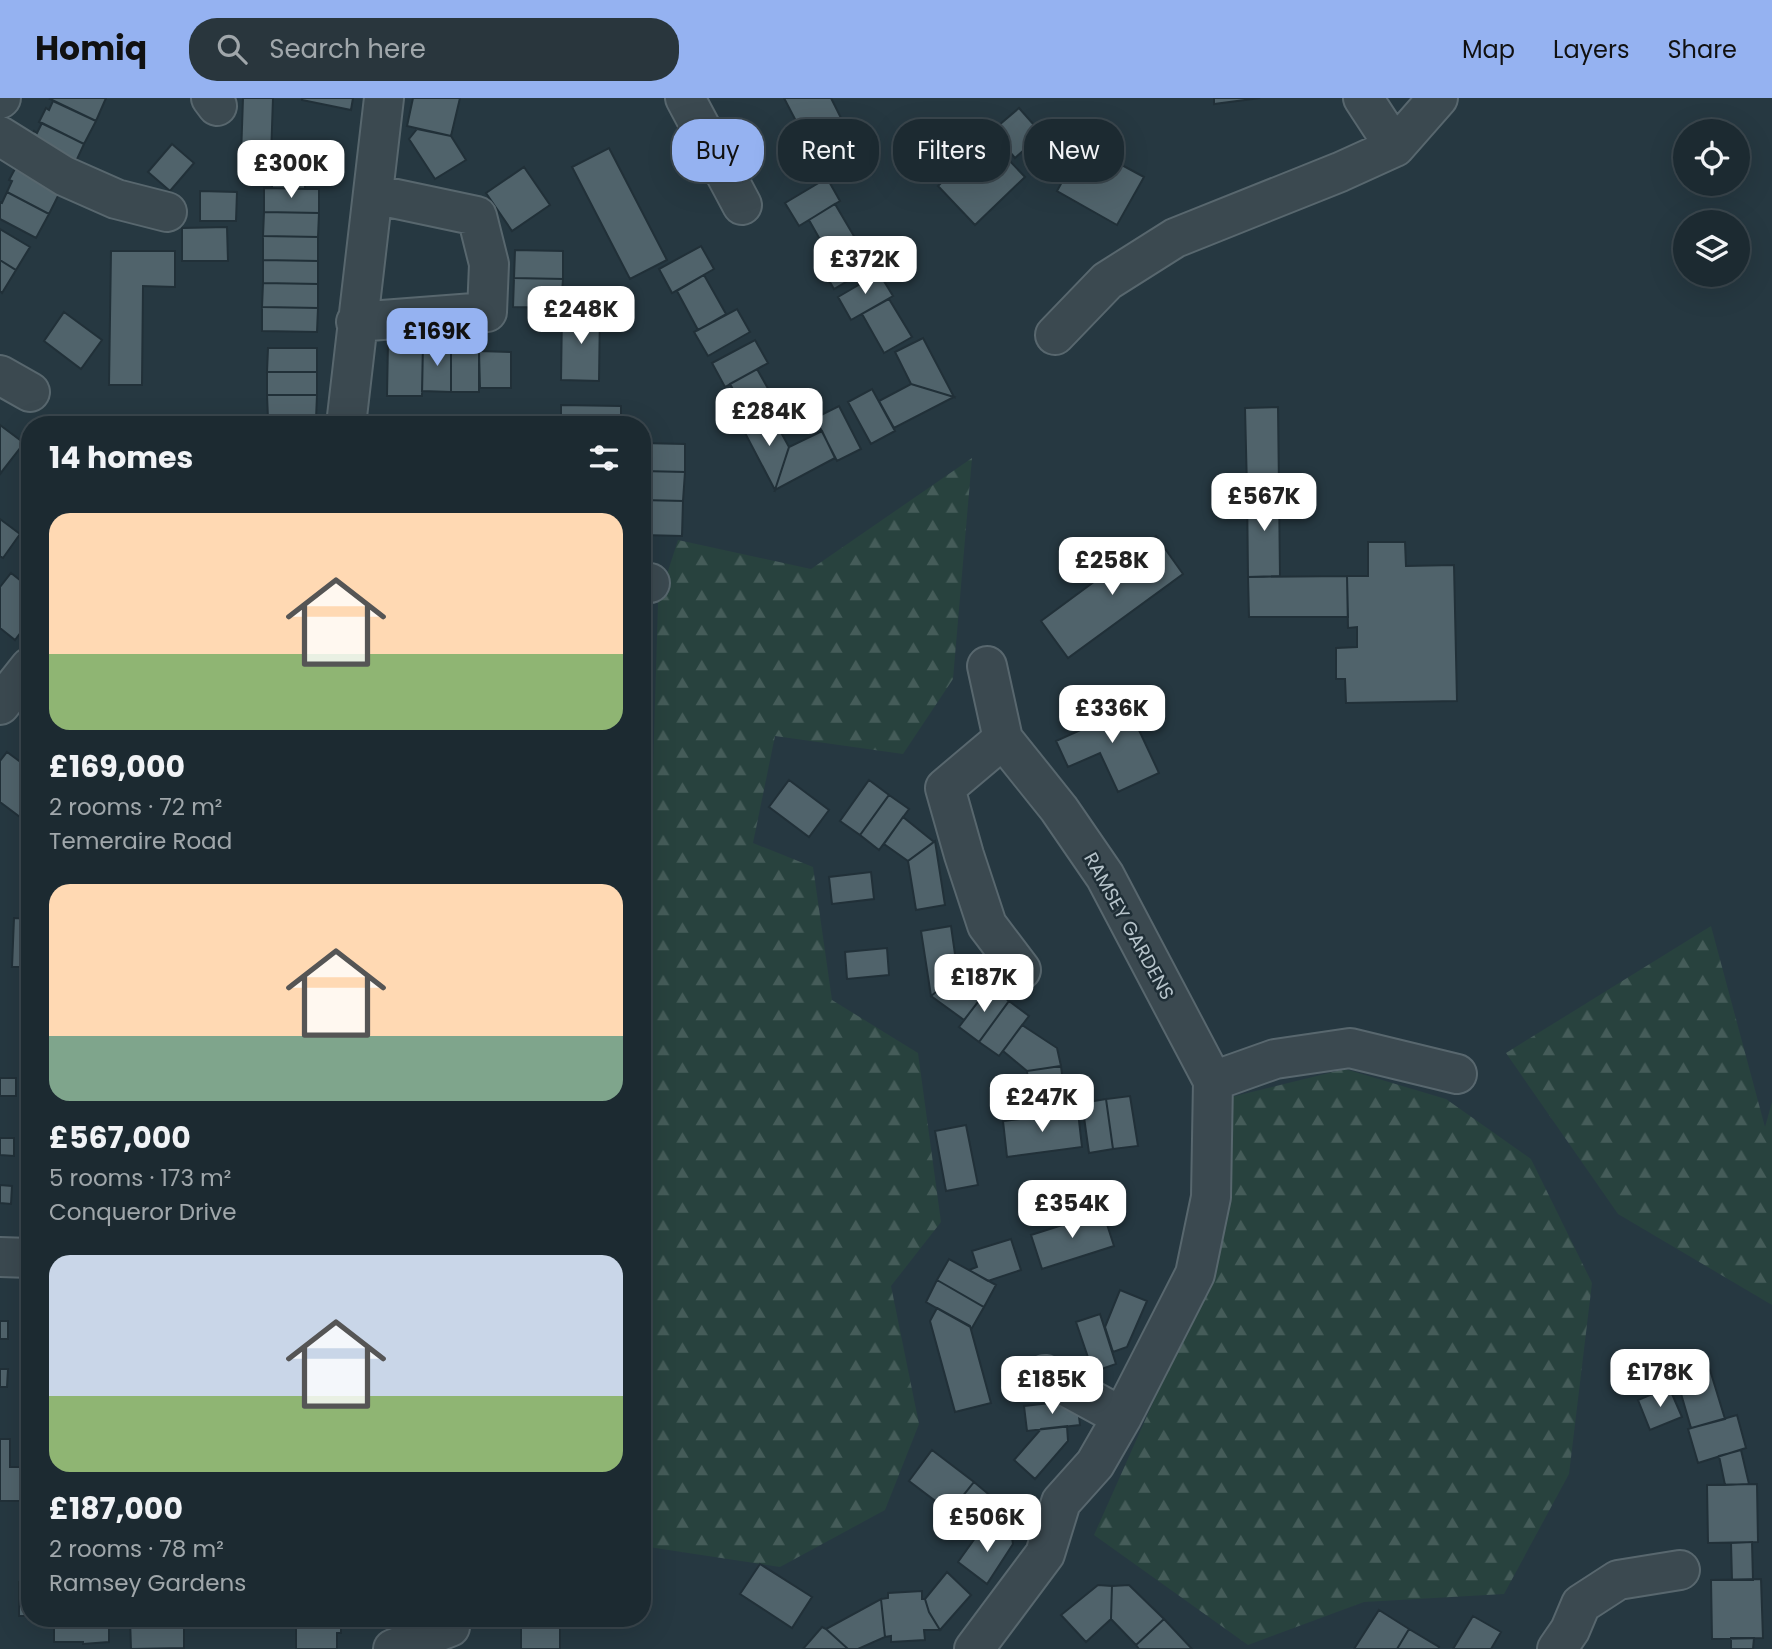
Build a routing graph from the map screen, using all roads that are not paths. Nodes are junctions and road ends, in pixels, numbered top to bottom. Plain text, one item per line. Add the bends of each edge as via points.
1 (384, 98) edge
2 (685, 98) edge
3 (1363, 98) edge
4 (1438, 98) edge
5 (0, 136) edge
6 (1395, 147) junction
7 (373, 194) junction
8 (742, 205) dead end
9 (167, 212) dead end
10 (356, 322) junction
11 (1055, 335) dead end
12 (347, 416) edge
13 (987, 666) dead end
14 (1003, 739) junction
15 (1021, 970) dead end
16 (1457, 1074) dead end
17 (1213, 1081) junction
18 (0, 1258) edge
19 (21, 1258) edge
20 (1045, 1375) dead end
21 (1122, 1417) junction
22 (1680, 1570) dead end
23 (450, 1627) edge
24 (393, 1649) edge
25 (974, 1649) edge
26 (1557, 1649) edge

1 - 7 street
2 - 8 street
3 - 6 street
4 - 6 street
5 - 9 street via 64,176 116,200
6 - 11 street via 1175,239 1107,281
7 - 10 street
7 - 10 street via 477,216 489,264 487,312
10 - 12 street
13 - 14 street, RAMSEY GARDENS
14 - 15 street via 945,788 987,925
14 - 17 street, RAMSEY GARDENS via 1105,876
16 - 17 street via 1350,1048 1275,1059
17 - 21 street, RAMSEY GARDENS via 1211,1197 1195,1273
18 - 19 street
20 - 21 street
21 - 25 street, RAMSEY GARDENS via 1095,1464 1061,1502 1045,1554
22 - 26 street via 1618,1580 1581,1604
23 - 24 street

